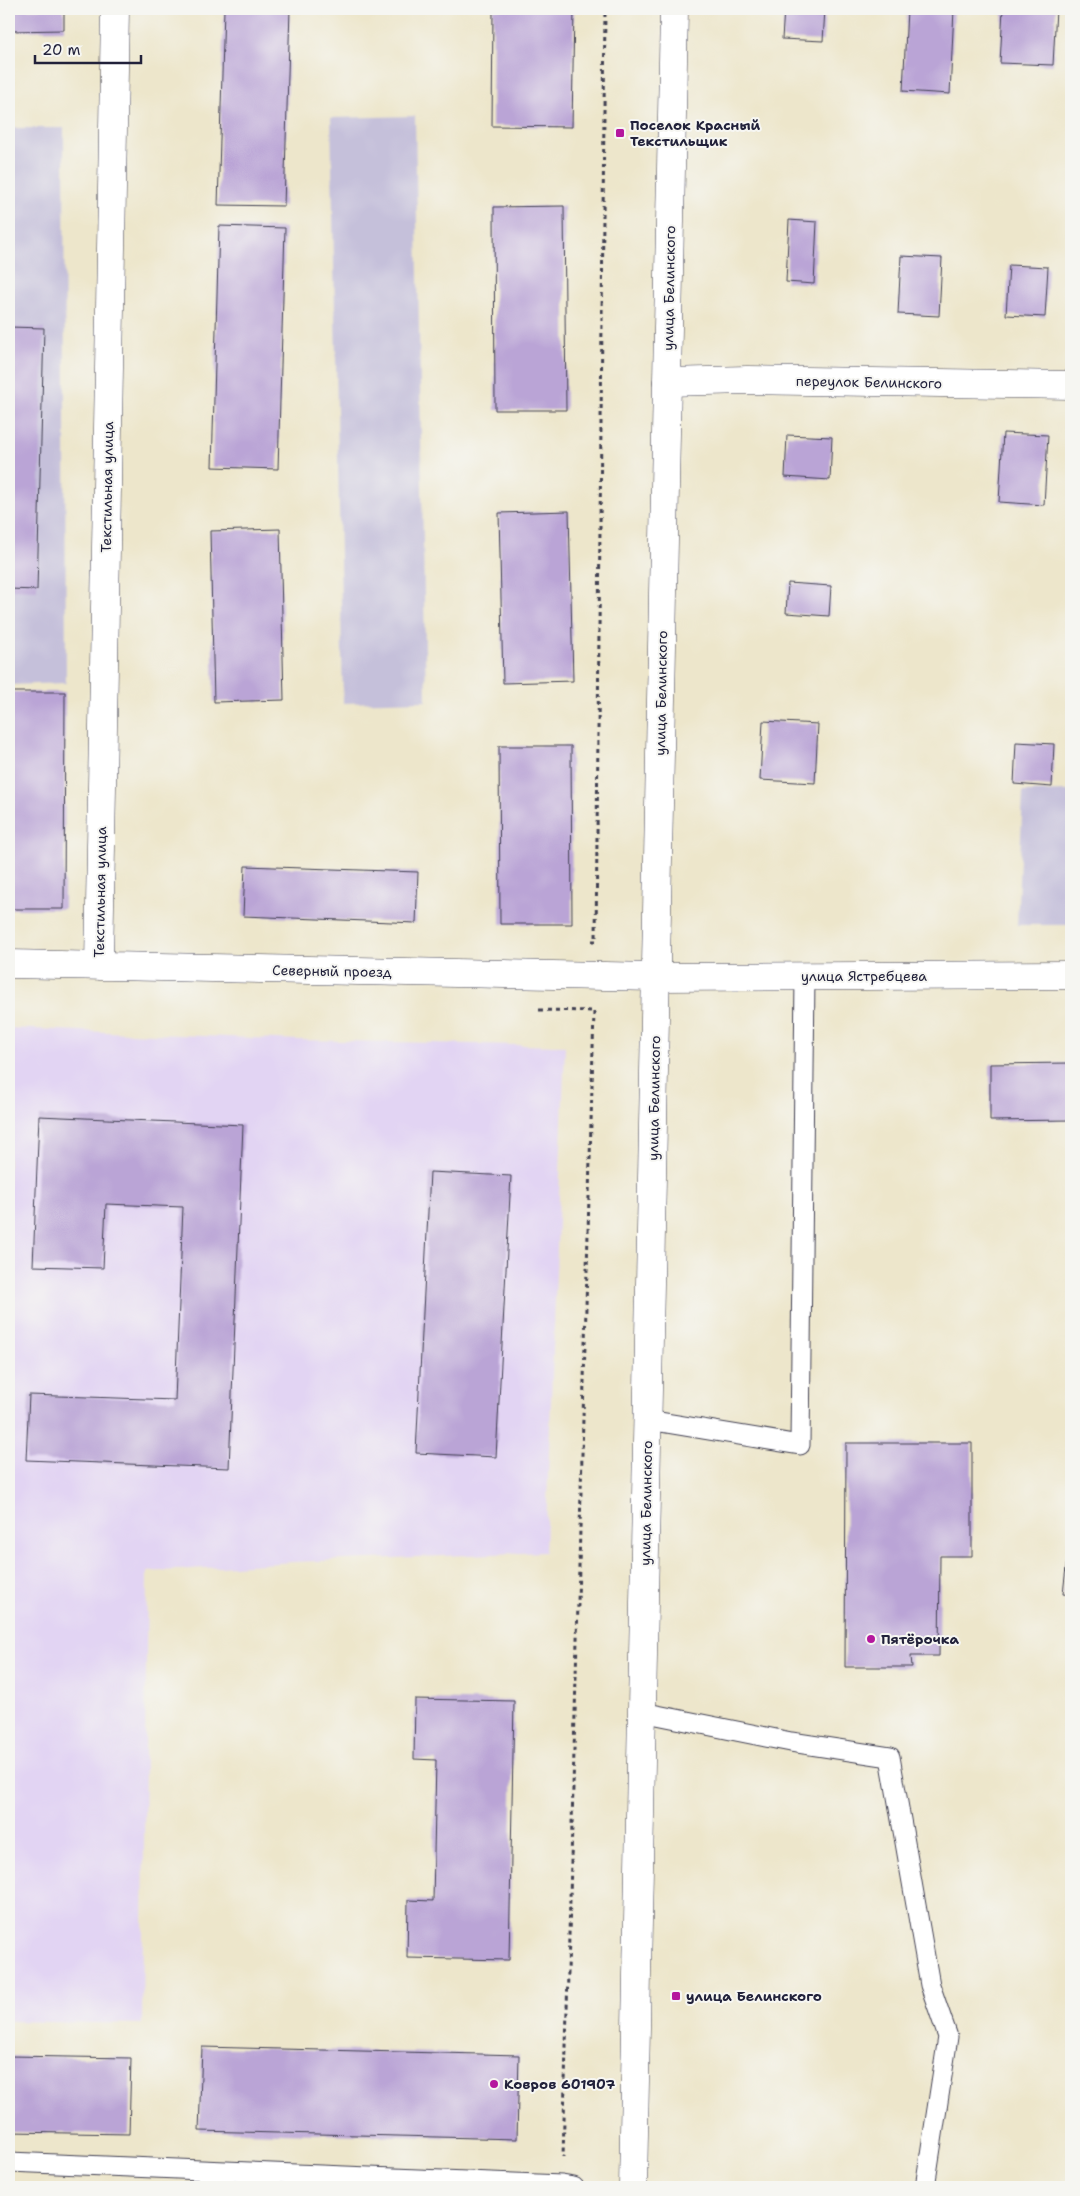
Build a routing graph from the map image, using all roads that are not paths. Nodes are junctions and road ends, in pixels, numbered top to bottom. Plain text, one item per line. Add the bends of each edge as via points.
1 (115, 9) edge
2 (674, 9) edge
3 (667, 382) junction
4 (1071, 385) edge
5 (9, 964) edge
6 (99, 966) junction
7 (1071, 975) edge
8 (805, 976) junction
9 (656, 977) junction
10 (648, 1420) junction
11 (642, 1712) junction
12 (9, 2162) edge
13 (568, 2186) edge
14 (633, 2187) edge
15 (925, 2187) edge

1 - 6 street, Текстильная улица
2 - 3 street, улица Белинского
3 - 4 street, переулок Белинского via 747,380
3 - 9 street, улица Белинского
5 - 6 street, Северный проезд
6 - 9 street, Северный проезд
7 - 8 street, улица Ястребцева
8 - 9 street, улица Ястребцева
8 - 10 lane via 800,1445
9 - 10 street, улица Белинского
10 - 11 street, улица Белинского
11 - 14 street, улица Белинского
11 - 15 lane via 791,1742 890,1757 930,1985 948,2037
12 - 13 lane

